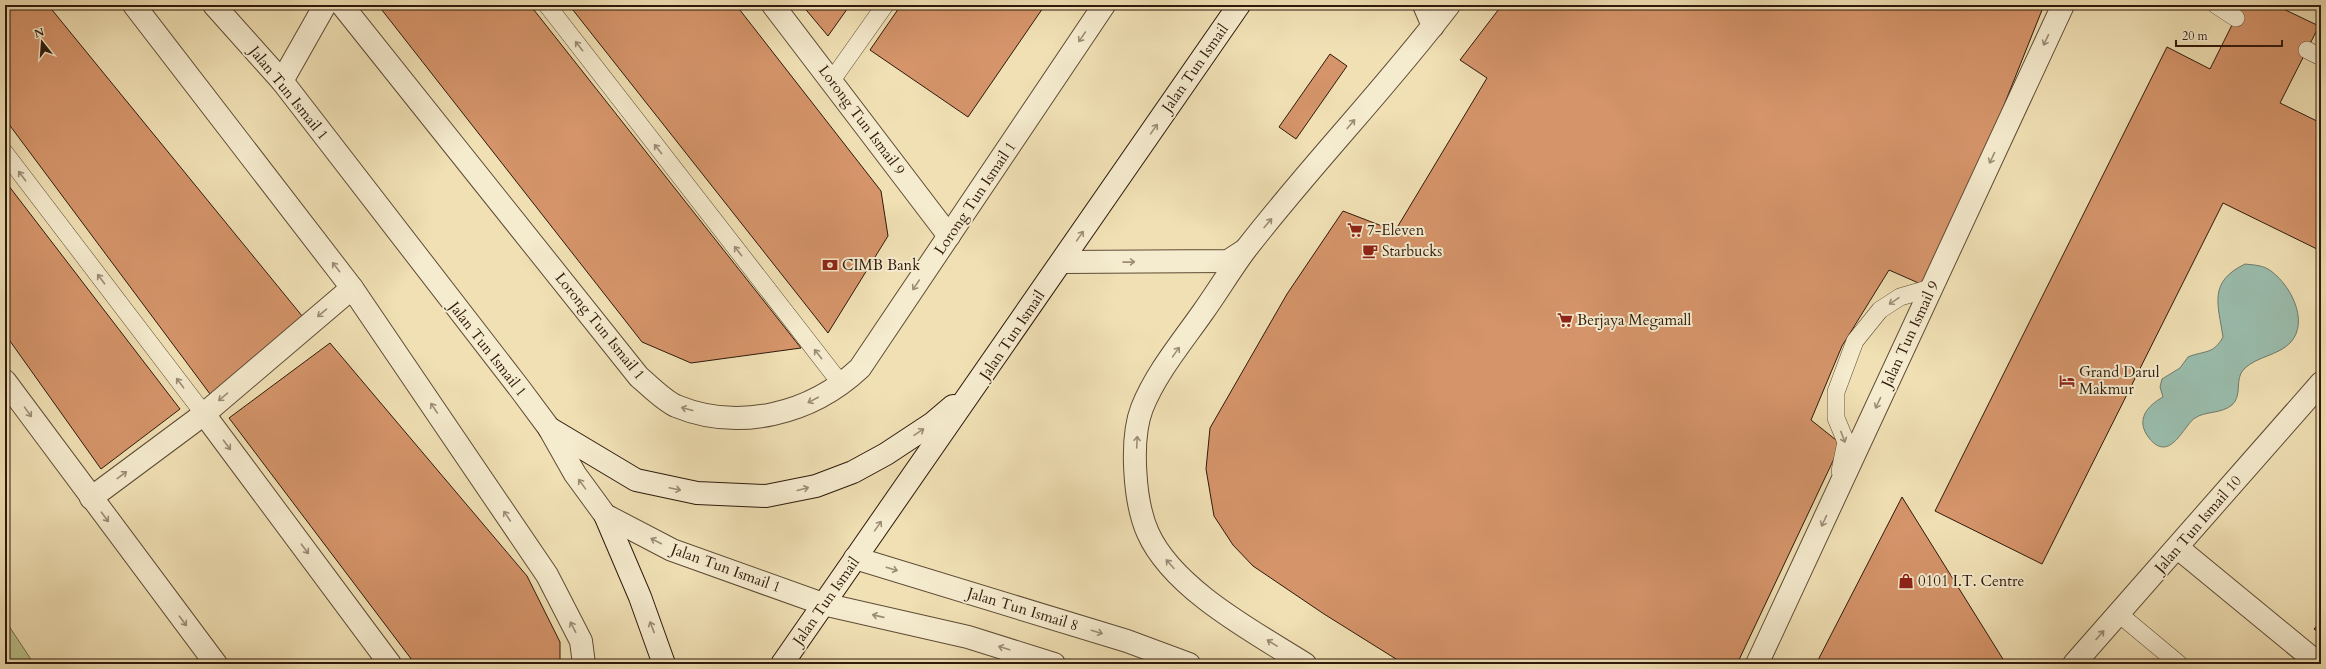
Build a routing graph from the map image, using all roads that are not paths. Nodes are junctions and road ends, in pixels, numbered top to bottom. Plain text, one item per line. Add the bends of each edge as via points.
1 (134, 5) edge
2 (214, 5) edge
3 (325, 5) edge
4 (342, 5) edge
5 (547, 5) edge
6 (773, 5) edge
7 (885, 5) edge
8 (1104, 5) edge
9 (1239, 5) edge
10 (1424, 5) edge
11 (1449, 5) edge
12 (2063, 5) edge
13 (2216, 5) edge
14 (2236, 18) dead end
15 (1433, 26) junction
16 (832, 80) junction
17 (282, 81) junction
18 (5, 153) edge
19 (949, 236) junction
20 (1246, 249) junction
21 (1062, 262) junction
22 (352, 288) junction
23 (1931, 288) junction
24 (5, 381) edge
25 (2321, 383) edge
26 (842, 385) junction
27 (977, 385) junction
28 (204, 414) junction
29 (549, 428) junction
30 (1835, 497) junction
31 (91, 498) junction
32 (605, 515) junction
33 (2178, 548) junction
34 (855, 558) junction
35 (824, 604) junction
36 (2119, 614) junction
37 (216, 664) edge
38 (390, 664) edge
39 (584, 664) edge
40 (664, 664) edge
41 (782, 664) edge
42 (1054, 664) edge
43 (1189, 664) edge
44 (1305, 664) edge
45 (1757, 664) edge
46 (2074, 664) edge
47 (2179, 664) edge
48 (2319, 664) edge

22 -> 1 street
2 - 17 street, Jalan Tun Ismail 1
3 - 17 street
26 -> 4 street, Lorong Tun Ismail 1 via 800,407 759,417 724,419 675,405 640,377
26 -> 5 lane
6 - 16 street, Lorong Tun Ismail 9
7 - 16 lane
8 -> 19 street, Lorong Tun Ismail 1
21 -> 9 street, Jalan Tun Ismail
10 - 15 street
11 - 15 street
12 -> 23 street, Jalan Tun Ismail 9
13 - 14 lane
20 -> 15 street
16 - 19 street, Lorong Tun Ismail 9
17 - 29 street, Jalan Tun Ismail 1
28 -> 18 lane
19 -> 26 street, Lorong Tun Ismail 1 via 860,368
21 -> 20 street via 1228,261
44 -> 20 street via 1225,614 1197,593 1158,551 1148,533 1137,490 1137,442 1141,410 1154,384
21 - 27 street, Jalan Tun Ismail
22 -> 28 street
39 -> 22 street via 581,641 547,575
23 -> 30 street, Jalan Tun Ismail 9
23 -> 30 lane via 1900,297 1880,310 1855,341 1836,392 1836,418 1846,442
24 -> 31 street
25 - 33 street, Jalan Tun Ismail 10
29 -> 27 street via 636,480 696,493 766,496 816,486 854,472 933,423
34 -> 27 street, Jalan Tun Ismail
31 -> 28 street
28 -> 38 street
32 -> 29 street, Jalan Tun Ismail 1 via 575,474
30 -> 45 street, Jalan Tun Ismail 9
31 -> 37 street
35 -> 32 street, Jalan Tun Ismail 1 via 672,550
40 -> 32 street via 640,597
33 - 36 street, Jalan Tun Ismail 10
33 - 48 street
34 - 35 street, Jalan Tun Ismail
34 -> 43 street, Jalan Tun Ismail 8 via 1127,641
35 - 41 street, Jalan Tun Ismail
42 -> 35 street via 968,637
46 -> 36 street, Jalan Tun Ismail 10
36 - 47 lane

